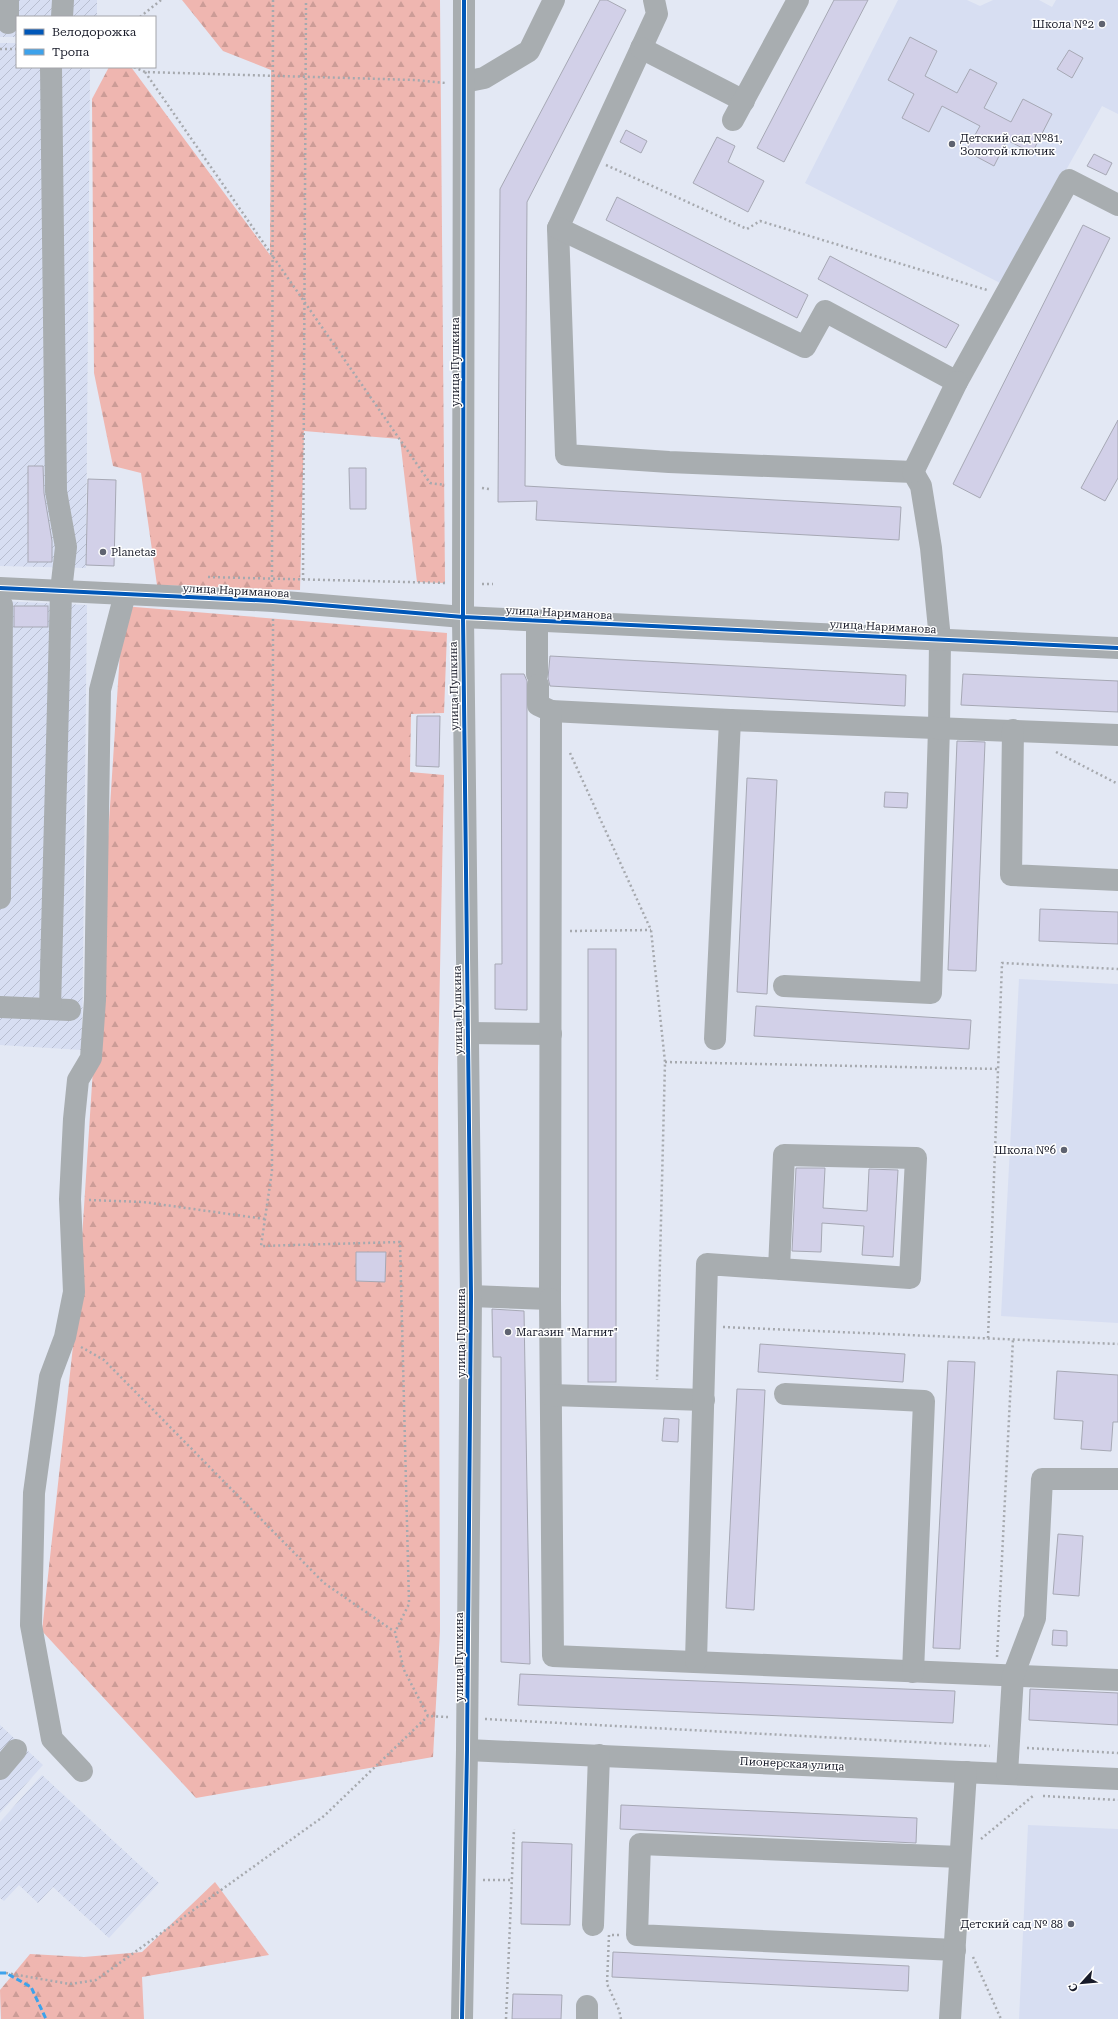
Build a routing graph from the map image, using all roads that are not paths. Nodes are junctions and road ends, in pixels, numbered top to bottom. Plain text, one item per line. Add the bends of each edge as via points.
1 (8, 0) edge
2 (63, 0) edge
3 (464, 0) edge
4 (554, 0) edge
5 (654, 0) edge
6 (798, 0) edge
7 (62, 16) edge
8 (8, 23) dead end
9 (642, 48) junction
10 (51, 68) edge
11 (464, 83) junction
12 (744, 100) junction
13 (734, 120) dead end
14 (1118, 205) edge
15 (558, 228) junction
16 (956, 382) junction
17 (912, 472) junction
18 (0, 588) edge
19 (61, 591) junction
20 (125, 594) junction
21 (0, 606) edge
22 (463, 617) junction
23 (537, 621) junction
24 (940, 639) junction
25 (1118, 648) edge
26 (551, 711) junction
27 (730, 720) junction
28 (939, 728) junction
29 (1013, 730) junction
30 (1118, 735) edge
31 (1118, 880) edge
32 (0, 898) edge
33 (784, 986) dead end
34 (0, 1007) edge
35 (468, 1033) junction
36 (551, 1034) junction
37 (715, 1039) dead end
38 (779, 1269) junction
39 (471, 1296) junction
40 (550, 1299) junction
41 (785, 1394) dead end
42 (551, 1395) junction
43 (704, 1400) junction
44 (1118, 1479) edge
45 (696, 1662) junction
46 (913, 1672) junction
47 (1004, 1676) junction
48 (1118, 1680) edge
49 (16, 1750) dead end
50 (467, 1750) junction
51 (599, 1755) junction
52 (0, 1769) edge
53 (82, 1771) dead end
54 (966, 1772) junction
55 (1006, 1773) junction
56 (1118, 1779) edge
57 (960, 1857) junction
58 (593, 1925) dead end
59 (962, 1950) junction
60 (462, 2019) edge
61 (950, 2019) edge

1 - 8 street
2 - 7 street
3 - 11 street, улица Пушкина
4 - 11 street via 529,51 484,78
5 - 9 street via 657,14
6 - 12 street
9 - 12 street
9 - 15 street
10 - 19 street via 56,491 66,546
11 - 22 street, улица Пушкина
12 - 13 street
14 - 16 street via 1069,180
15 - 16 street via 805,346 824,311
15 - 17 street via 566,455 677,463
16 - 17 street
17 - 24 street via 921,486 931,548
18 - 19 street, улица Нариманова
19 - 20 street, улица Нариманова
19 - 34 street via 60,1010
20 - 22 street, улица Нариманова via 273,601
20 - 53 street via 100,690 95,1000 91,1058 78,1080 74,1119 70,1199 74,1292 65,1337 50,1376 34,1493 31,1625 52,1740
21 - 32 street via 2,605
22 - 23 street, улица Нариманова
22 - 35 street, улица Пушкина
23 - 24 street, улица Нариманова
23 - 26 street via 538,705
24 - 25 street, улица Нариманова
24 - 28 street
26 - 27 street
26 - 36 street
27 - 28 street
27 - 37 street
28 - 29 street
28 - 33 street via 931,993
29 - 30 street
29 - 31 street via 1010,875
35 - 36 street
35 - 39 street, улица Пушкина
36 - 40 street
38 - 38 street via 910,1278 916,1158 784,1155
38 - 43 street via 707,1264
39 - 40 street
39 - 50 street, улица Пушкина
40 - 42 street
41 - 46 street via 924,1401
42 - 43 street
42 - 45 street via 553,1656
43 - 45 street
44 - 47 street via 1042,1479 1035,1618
45 - 46 street
46 - 47 street
47 - 48 street
47 - 55 street
49 - 52 street
50 - 51 street, Пионерская улица
50 - 60 street, улица Пушкина
51 - 54 street, Пионерская улица
51 - 58 street
54 - 55 street, Пионерская улица
54 - 57 street
55 - 56 street, Пионерская улица
57 - 59 street
57 - 59 street via 640,1844 637,1935
59 - 61 street

